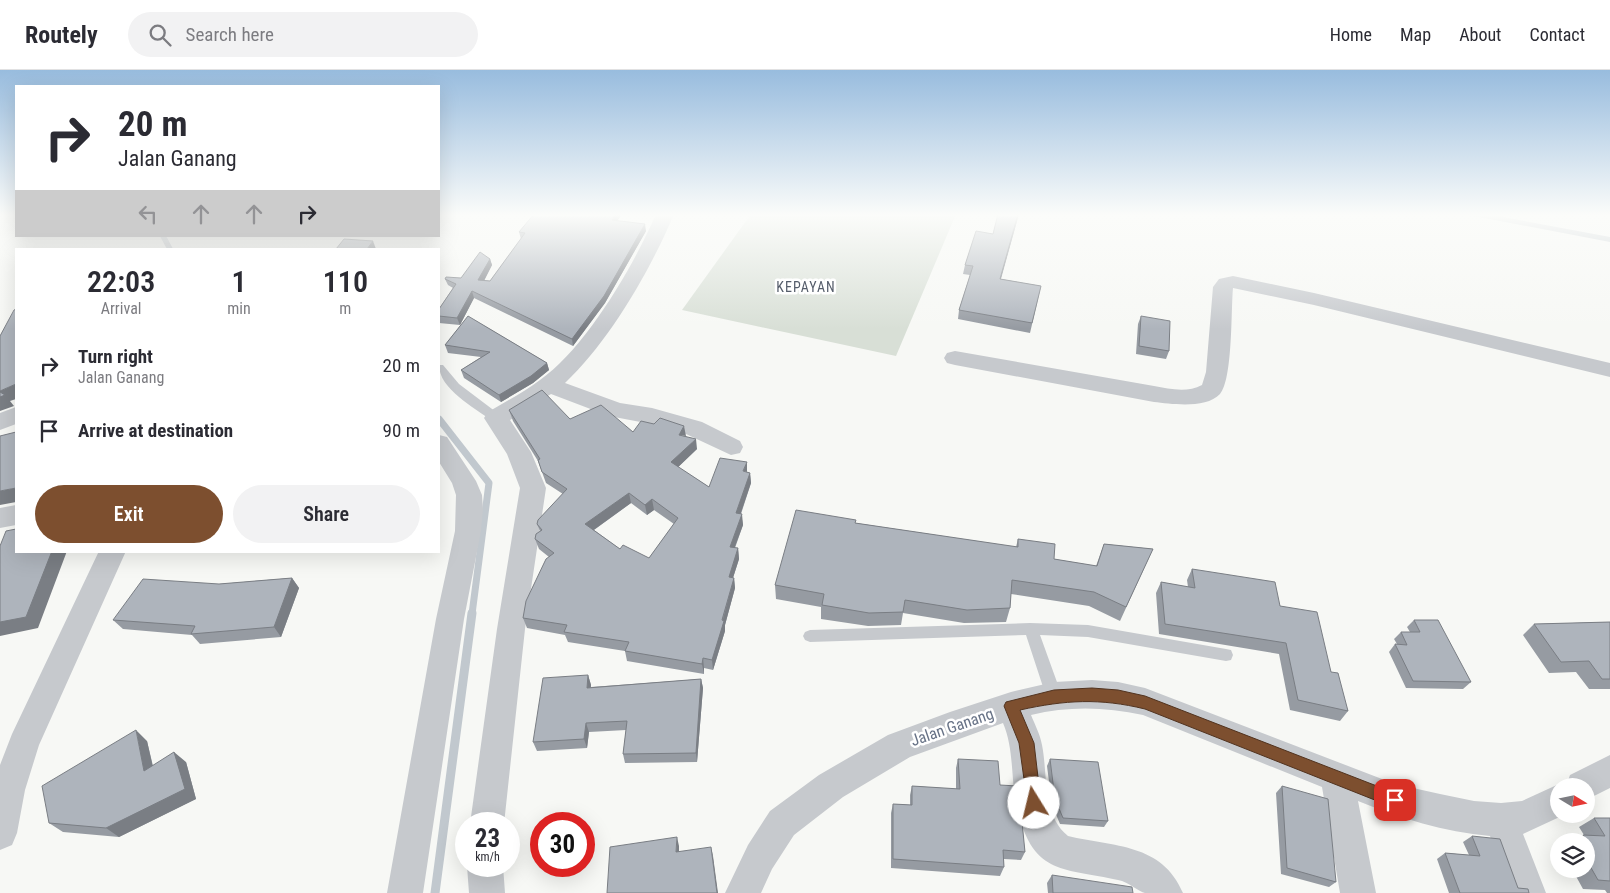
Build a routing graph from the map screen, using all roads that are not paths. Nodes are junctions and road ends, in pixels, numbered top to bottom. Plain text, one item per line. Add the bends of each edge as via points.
1 (646, 252) edge
2 (954, 358) dead end
3 (440, 369) edge
4 (1610, 370) edge
5 (549, 385) junction
6 (15, 415) edge
7 (496, 418) junction
8 (0, 422) edge
9 (440, 445) edge
10 (731, 447) dead end
11 (15, 515) edge
12 (0, 518) edge
13 (112, 553) edge
14 (1030, 629) junction
15 (810, 636) dead end
16 (1226, 655) dead end
17 (1054, 696) junction
18 (1011, 706) junction
19 (1610, 770) edge
20 (1338, 779) junction
21 (1595, 779) edge
22 (1550, 804) edge
23 (488, 812) edge
24 (1501, 820) junction
25 (0, 832) edge
26 (486, 877) edge
27 (405, 893) edge
28 (487, 893) edge
29 (743, 893) edge
30 (1165, 893) edge
31 (1358, 893) edge
32 (1528, 893) edge

1 - 5 street via 588,345
2 - 4 street via 1154,394 1181,397 1205,394 1212,389 1217,372 1223,287 1233,282
3 - 7 lane via 455,387
5 - 7 street
5 - 10 street via 617,410 694,428
6 - 8 street
7 - 23 street via 519,452 533,488 511,629
9 - 27 street via 464,481 470,510
11 - 12 street
13 - 25 street via 23,744 8,790
14 - 15 lane
14 - 16 lane via 1088,631
14 - 17 lane
17 - 18 street, Jalan Ganang
17 - 20 street, Jalan Ganang via 1092,694 1145,702
18 - 29 street, Jalan Ganang via 899,746 831,786 782,823 760,857
18 - 30 street via 1026,743 1031,792 1043,834 1055,848 1069,854 1132,866 1151,877
19 - 21 street
20 - 24 street, Jalan Ganang via 1395,800 1474,818
20 - 31 street
22 - 24 street, Jalan Ganang via 1525,817
24 - 32 street
26 - 28 street

